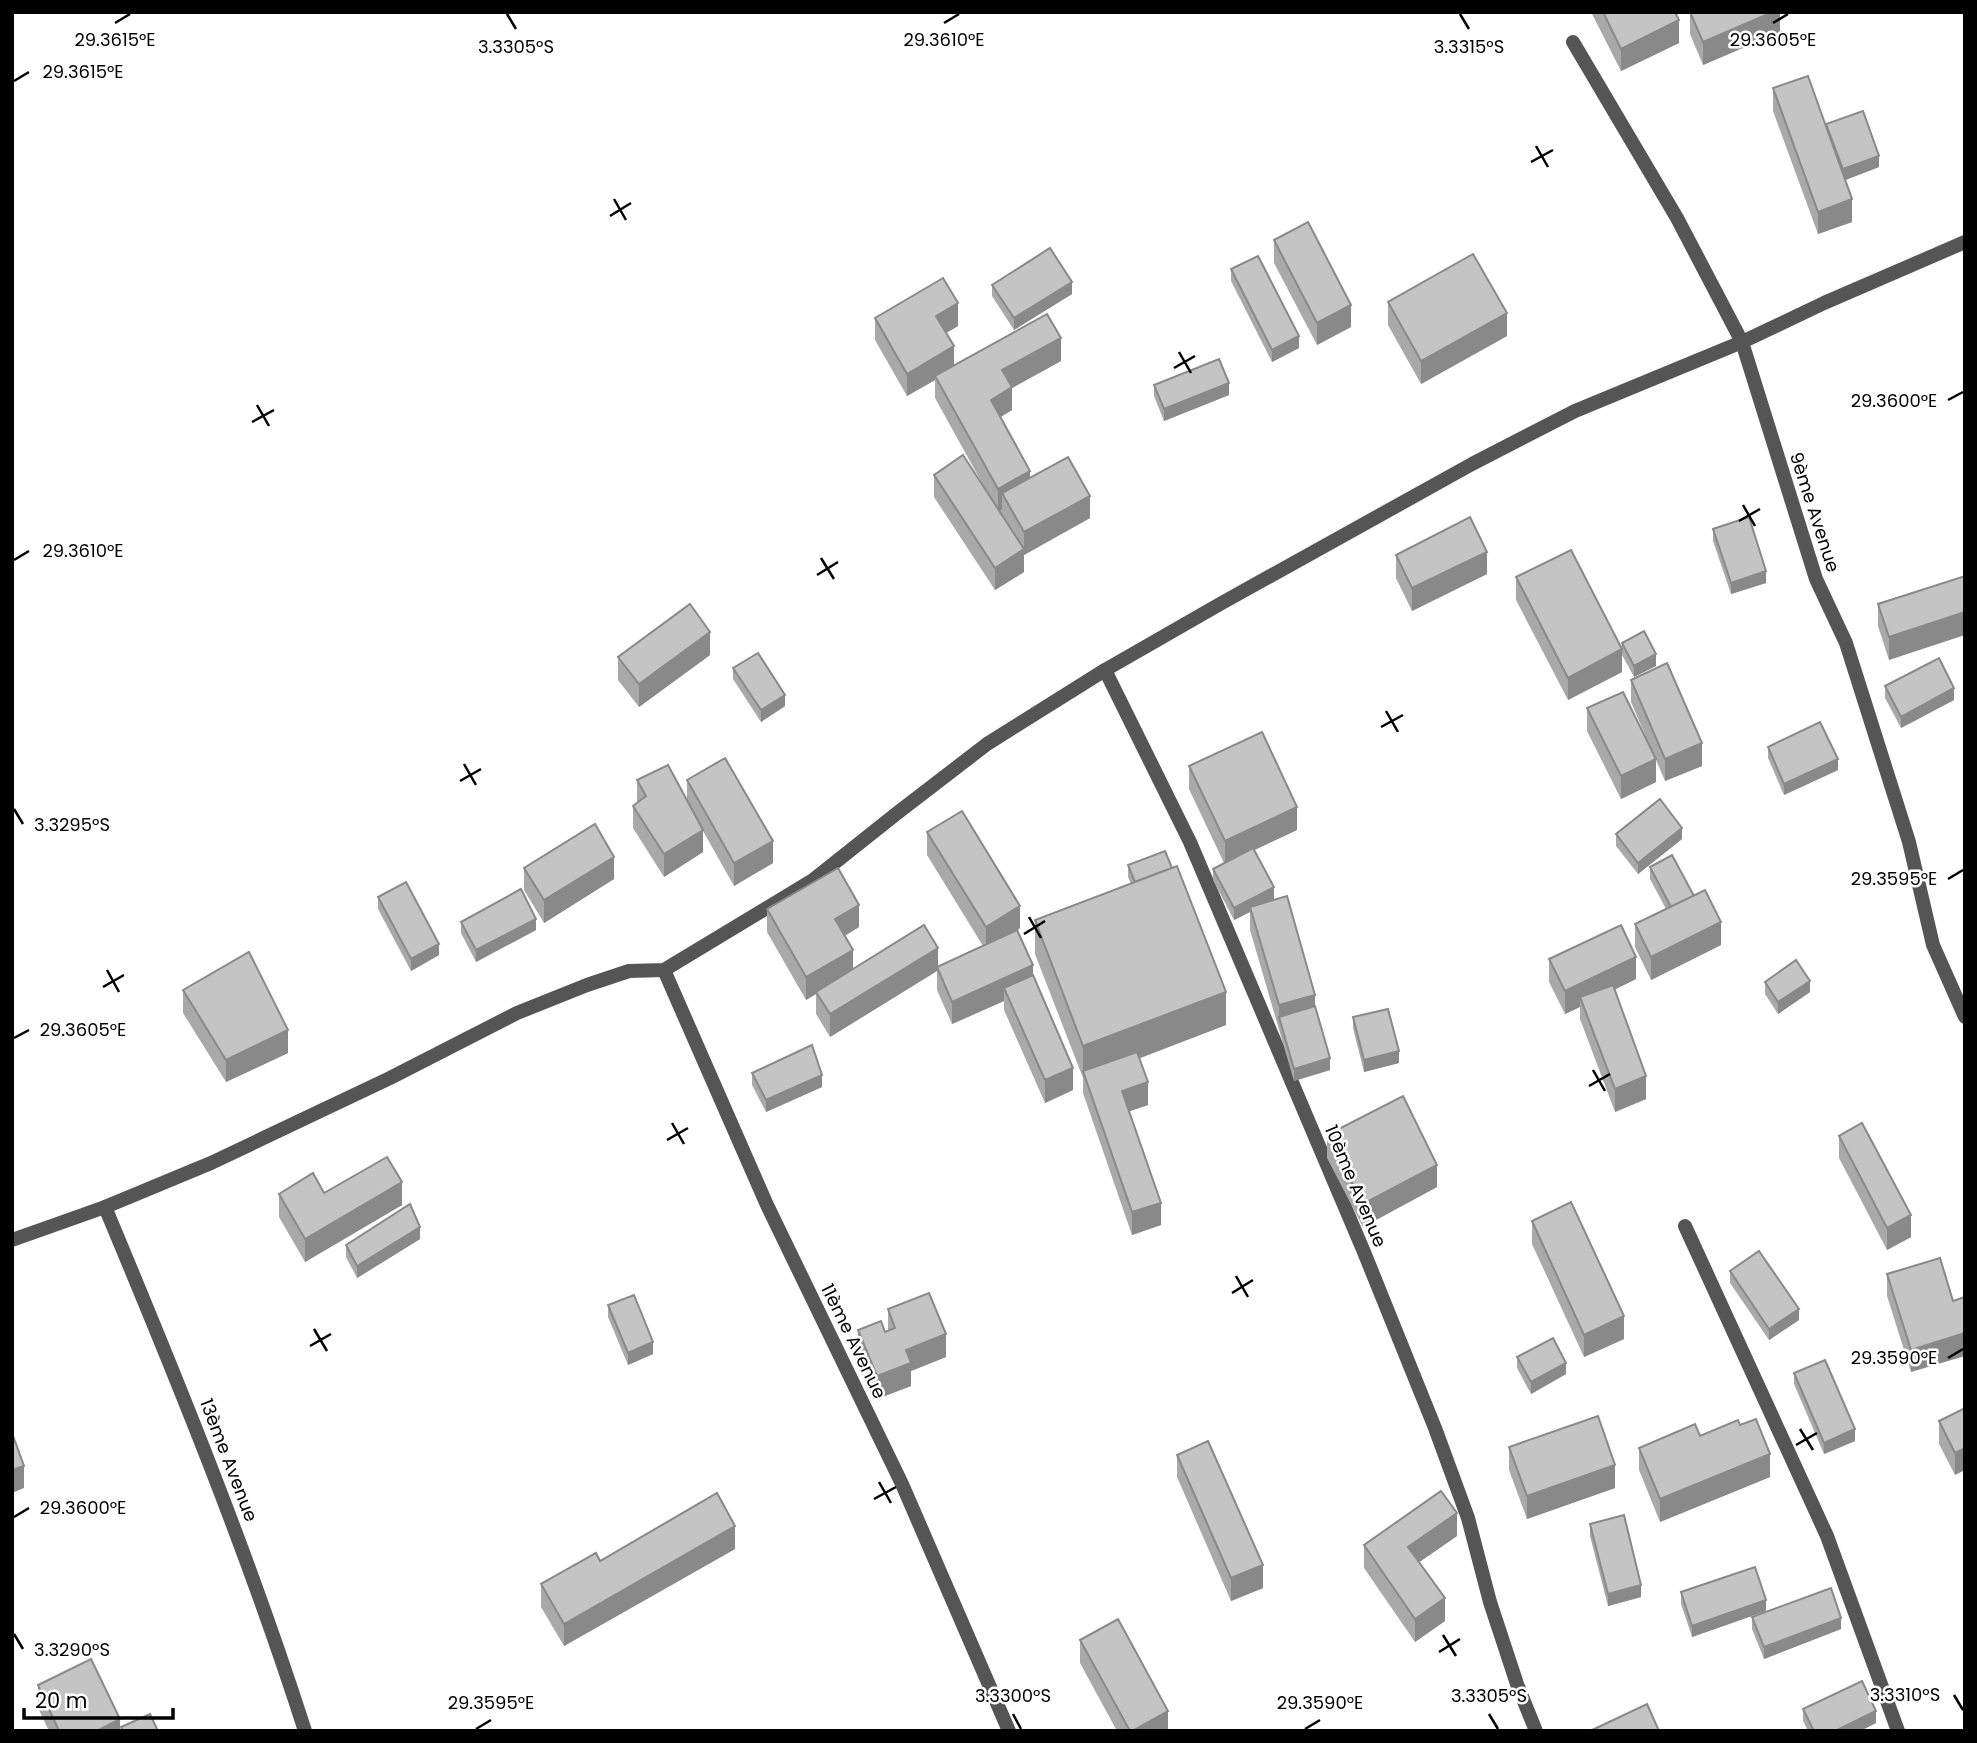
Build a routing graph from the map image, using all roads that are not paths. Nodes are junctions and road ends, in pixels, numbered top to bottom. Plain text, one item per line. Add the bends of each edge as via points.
1 (1573, 42) dead end
2 (1965, 242) edge
3 (1742, 342) junction
4 (1105, 670) junction
5 (664, 970) junction
6 (1965, 1017) edge
7 (105, 1207) junction
8 (1685, 1226) dead end
9 (12, 1240) edge
10 (305, 1731) edge
11 (1009, 1731) edge
12 (1536, 1731) edge
13 (1898, 1731) edge

1 - 3 street, 9ème Avenue via 1677,218
2 - 3 street
3 - 4 street via 1575,411 1472,464
3 - 6 street, 9ème Avenue via 1816,579 1846,643 1909,842 1933,945
4 - 5 street via 987,744 813,880
4 - 12 street, 10ème Avenue via 1190,842 1369,1264 1468,1518 1490,1602
5 - 7 street via 629,971 517,1013 223,1157
5 - 11 street, 11ème Avenue via 767,1205 902,1484
7 - 9 street
7 - 10 street, 13ème Avenue via 188,1407
8 - 13 street via 1827,1536

